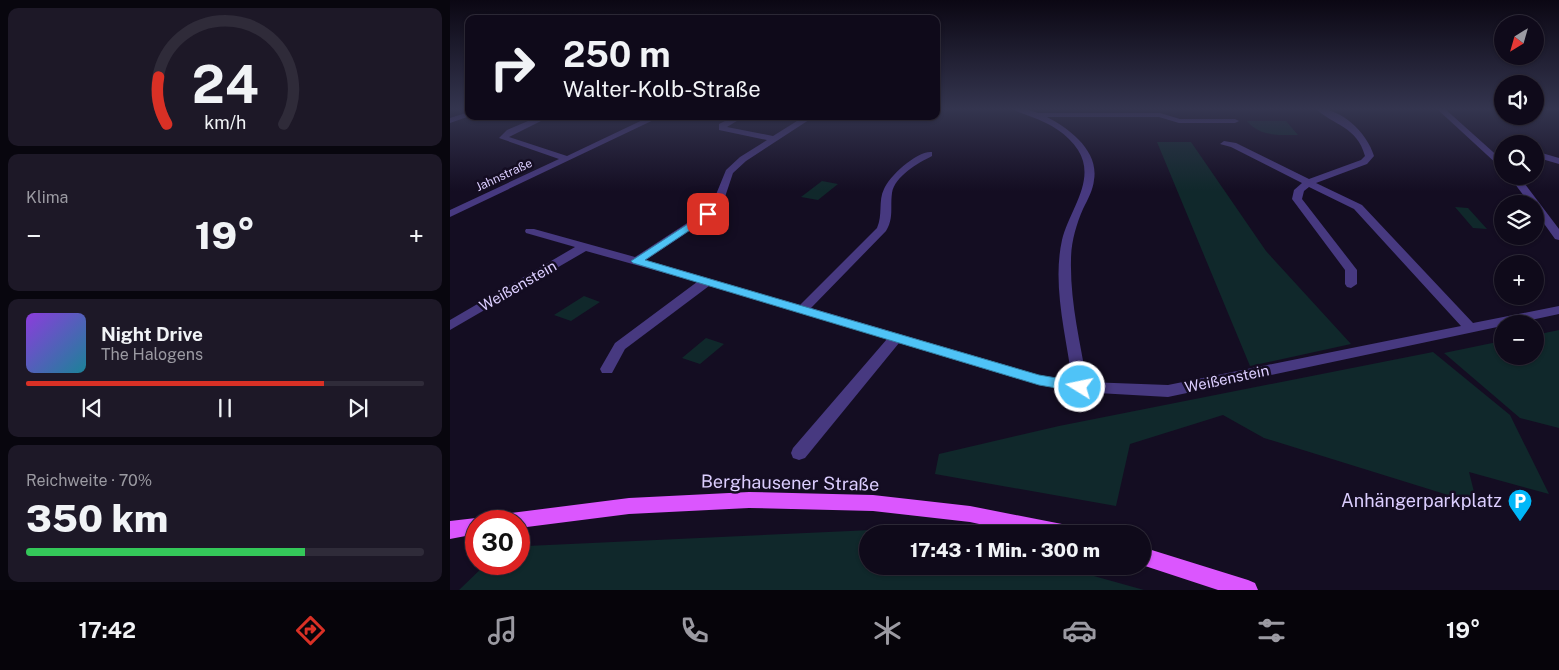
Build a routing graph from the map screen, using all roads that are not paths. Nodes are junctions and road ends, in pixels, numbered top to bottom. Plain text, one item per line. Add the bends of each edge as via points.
1 (506, 136) edge
2 (617, 136) edge
3 (758, 136) edge
4 (779, 136) edge
5 (1070, 136) edge
6 (1360, 136) edge
7 (1472, 136) edge
8 (774, 139) junction
9 (1224, 144) dead end
10 (1487, 149) junction
11 (1494, 149) edge
12 (930, 154) dead end
13 (1544, 155) edge
14 (1494, 156) edge
15 (568, 159) junction
16 (1559, 160) edge
17 (1309, 182) junction
18 (452, 211) edge
19 (1544, 216) edge
20 (530, 231) dead end
21 (1559, 237) edge
22 (586, 246) junction
23 (637, 261) junction
24 (707, 281) junction
25 (1352, 284) dead end
26 (803, 309) junction
27 (1559, 310) edge
28 (450, 326) edge
29 (1470, 328) junction
30 (896, 338) junction
31 (606, 369) dead end
32 (1080, 387) junction
33 (799, 453) dead end
34 (530, 519) edge
35 (1023, 525) edge
36 (465, 528) edge
37 (450, 530) edge
38 (1151, 559) edge
39 (1248, 590) edge

1 - 15 street, Jahnstraße via 503,138
2 - 15 street, Jahnstraße
3 - 8 street
4 - 8 street
5 - 32 street via 1082,149 1090,171 1066,246 1065,270
6 - 17 street via 1369,147 1370,156 1364,162
7 - 10 street
8 - 23 street via 742,158 729,172 720,197 708,214
9 - 17 street via 1234,145
10 - 11 street
10 - 14 street
12 - 26 street via 917,159 892,183 887,193 888,217 882,229
13 - 16 street
15 - 18 street, Jahnstraße
17 - 25 street via 1299,190 1297,199 1351,270
17 - 29 street via 1358,207
19 - 21 street
20 - 22 street, Weißenstein
22 - 23 street, Weißenstein
22 - 28 street, Weißenstein
23 - 24 street, Weißenstein
24 - 26 street, Weißenstein
24 - 31 street via 620,346
26 - 30 street, Weißenstein
27 - 29 street, Weißenstein
29 - 32 street, Weißenstein via 1168,391
30 - 32 street, Weißenstein via 1039,380
30 - 33 street
34 - 35 main road, Berghausener Straße via 628,506 749,500 873,503 970,514
36 - 37 main road
38 - 39 main road

